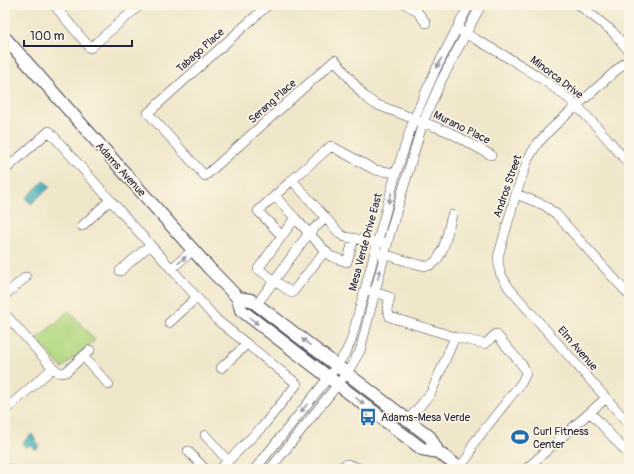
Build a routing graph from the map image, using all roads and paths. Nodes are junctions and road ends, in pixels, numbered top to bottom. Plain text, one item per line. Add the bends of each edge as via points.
1 (54, 5) edge
2 (140, 5) edge
3 (268, 5) edge
4 (407, 5) edge
5 (469, 5) edge
6 (481, 5) edge
7 (579, 5) edge
8 (426, 23) dead end
9 (456, 28) junction
10 (465, 33) junction
11 (5, 38) edge
12 (629, 51) edge
13 (629, 60) edge
14 (576, 106) junction
15 (148, 113) joint
16 (414, 119) junction
17 (423, 122) junction
18 (490, 154) dead end
19 (629, 164) edge
20 (5, 170) edge
21 (396, 173) junction
22 (292, 180) junction
23 (516, 194) junction
24 (275, 196) junction
25 (110, 200) junction
26 (452, 215) dead end
27 (295, 218) junction
28 (326, 218) junction
29 (82, 226) dead end
30 (309, 233) junction
31 (282, 236) junction
32 (354, 238) junction
33 (378, 242) junction
34 (387, 244) junction
35 (150, 245) junction
36 (193, 250) junction
37 (325, 251) junction
38 (375, 251) junction
39 (385, 254) junction
40 (171, 269) junction
41 (120, 271) dead end
42 (26, 277) dead end
43 (274, 281) junction
44 (509, 288) joint
45 (365, 289) junction
46 (375, 292) junction
47 (5, 295) edge
48 (629, 295) edge
49 (196, 298) junction
50 (238, 298) junction
51 (257, 304) junction
52 (5, 314) edge
53 (169, 323) dead end
54 (455, 337) junction
55 (247, 344) junction
56 (90, 350) dead end
57 (83, 356) junction
58 (53, 368) junction
59 (221, 368) dead end
60 (342, 369) junction
61 (334, 380) junction
62 (108, 385) dead end
63 (606, 398) junction
64 (5, 410) edge
65 (590, 412) junction
66 (408, 420) junction
67 (629, 424) edge
68 (205, 436) dead end
69 (188, 451) dead end
70 (438, 452) junction
71 (629, 455) edge
72 (228, 461) junction
73 (205, 469) edge
74 (220, 469) edge
75 (255, 469) edge
76 (270, 469) edge
77 (337, 469) edge
78 (361, 469) edge
79 (460, 469) edge
80 (526, 469) edge

1 - 2 street via 90,48
3 - 15 street, Tabago Place
4 - 8 street via 416,10
5 - 9 street, Mesa Verde Drive East
6 - 10 street, Mesa Verde Drive East
7 - 12 street via 612,31
9 - 10 street, Minorca Drive
9 -> 16 street, Mesa Verde Drive East
10 - 14 street, Minorca Drive via 527,69
10 - 17 street, Mesa Verde Drive East
11 - 36 main road, Adams Avenue
13 - 14 street, Andros Street
14 - 19 street, Minorca Drive
14 - 23 street, Andros Street via 534,148 525,165
15 - 16 street, Serang Place via 205,176 335,60 371,101
16 - 17 street, Serang Place
16 - 21 street, Mesa Verde Drive East
17 - 18 street, Murano Place via 449,132
17 - 34 street, Mesa Verde Drive East
20 - 25 street via 49,131
21 - 22 street via 376,170 331,146
21 -> 33 street, Mesa Verde Drive East
22 - 24 street
22 - 28 street
23 - 44 street, Andros Street via 498,257 500,273
23 - 48 street via 544,205 556,214
24 - 27 street
24 - 31 street via 258,211
25 - 29 street
25 - 35 street
26 - 39 street via 441,255 433,264 424,266
27 - 30 street
27 - 31 street
28 - 30 street
28 - 32 street via 342,236
30 - 37 street
30 - 43 street
31 - 43 street via 258,269
32 - 33 street
32 - 37 street via 347,262 330,256
33 - 34 street
33 - 38 street, Mesa Verde Drive East
34 - 39 street, Mesa Verde Drive East
35 - 40 street
35 - 41 street
40 -> 36 street
36 - 50 main road, Adams Avenue
37 - 43 street via 292,293
38 - 39 street
38 - 45 street, Mesa Verde Drive East
46 -> 39 street, Mesa Verde Drive East
40 - 49 street
42 - 47 street
43 - 51 street
44 - 63 street, Elm Avenue
45 - 46 street
45 - 60 street, Mesa Verde Drive East
46 - 54 street via 390,297 387,309 390,317
46 - 60 street, Mesa Verde Drive East via 360,351
49 - 53 street
49 - 55 street via 217,320
50 - 51 main road, Adams Avenue via 251,300
50 -> 61 main road, Adams Avenue via 241,310
60 -> 51 main road, Adams Avenue
52 - 58 street
54 - 66 street via 431,393
54 - 79 street via 485,344 496,334 526,373 522,382 473,444
55 - 59 street
55 - 72 street via 297,384 264,426
56 - 57 street
57 - 58 street via 63,373
57 - 62 street
58 - 64 street
60 - 61 street, Mesa Verde Drive East
60 - 66 main road, Adams Avenue
61 -> 70 main road, Adams Avenue via 422,449
61 -> 75 street, Mesa Verde Drive East
61 - 76 street, Mesa Verde Drive East
63 - 65 street
63 - 67 street, Elm Avenue
65 - 71 street
65 - 80 street
66 - 70 main road, Adams Avenue via 430,437
68 - 72 street
69 - 73 street
70 - 79 main road, Adams Avenue
72 - 74 street
77 - 78 street via 347,464

